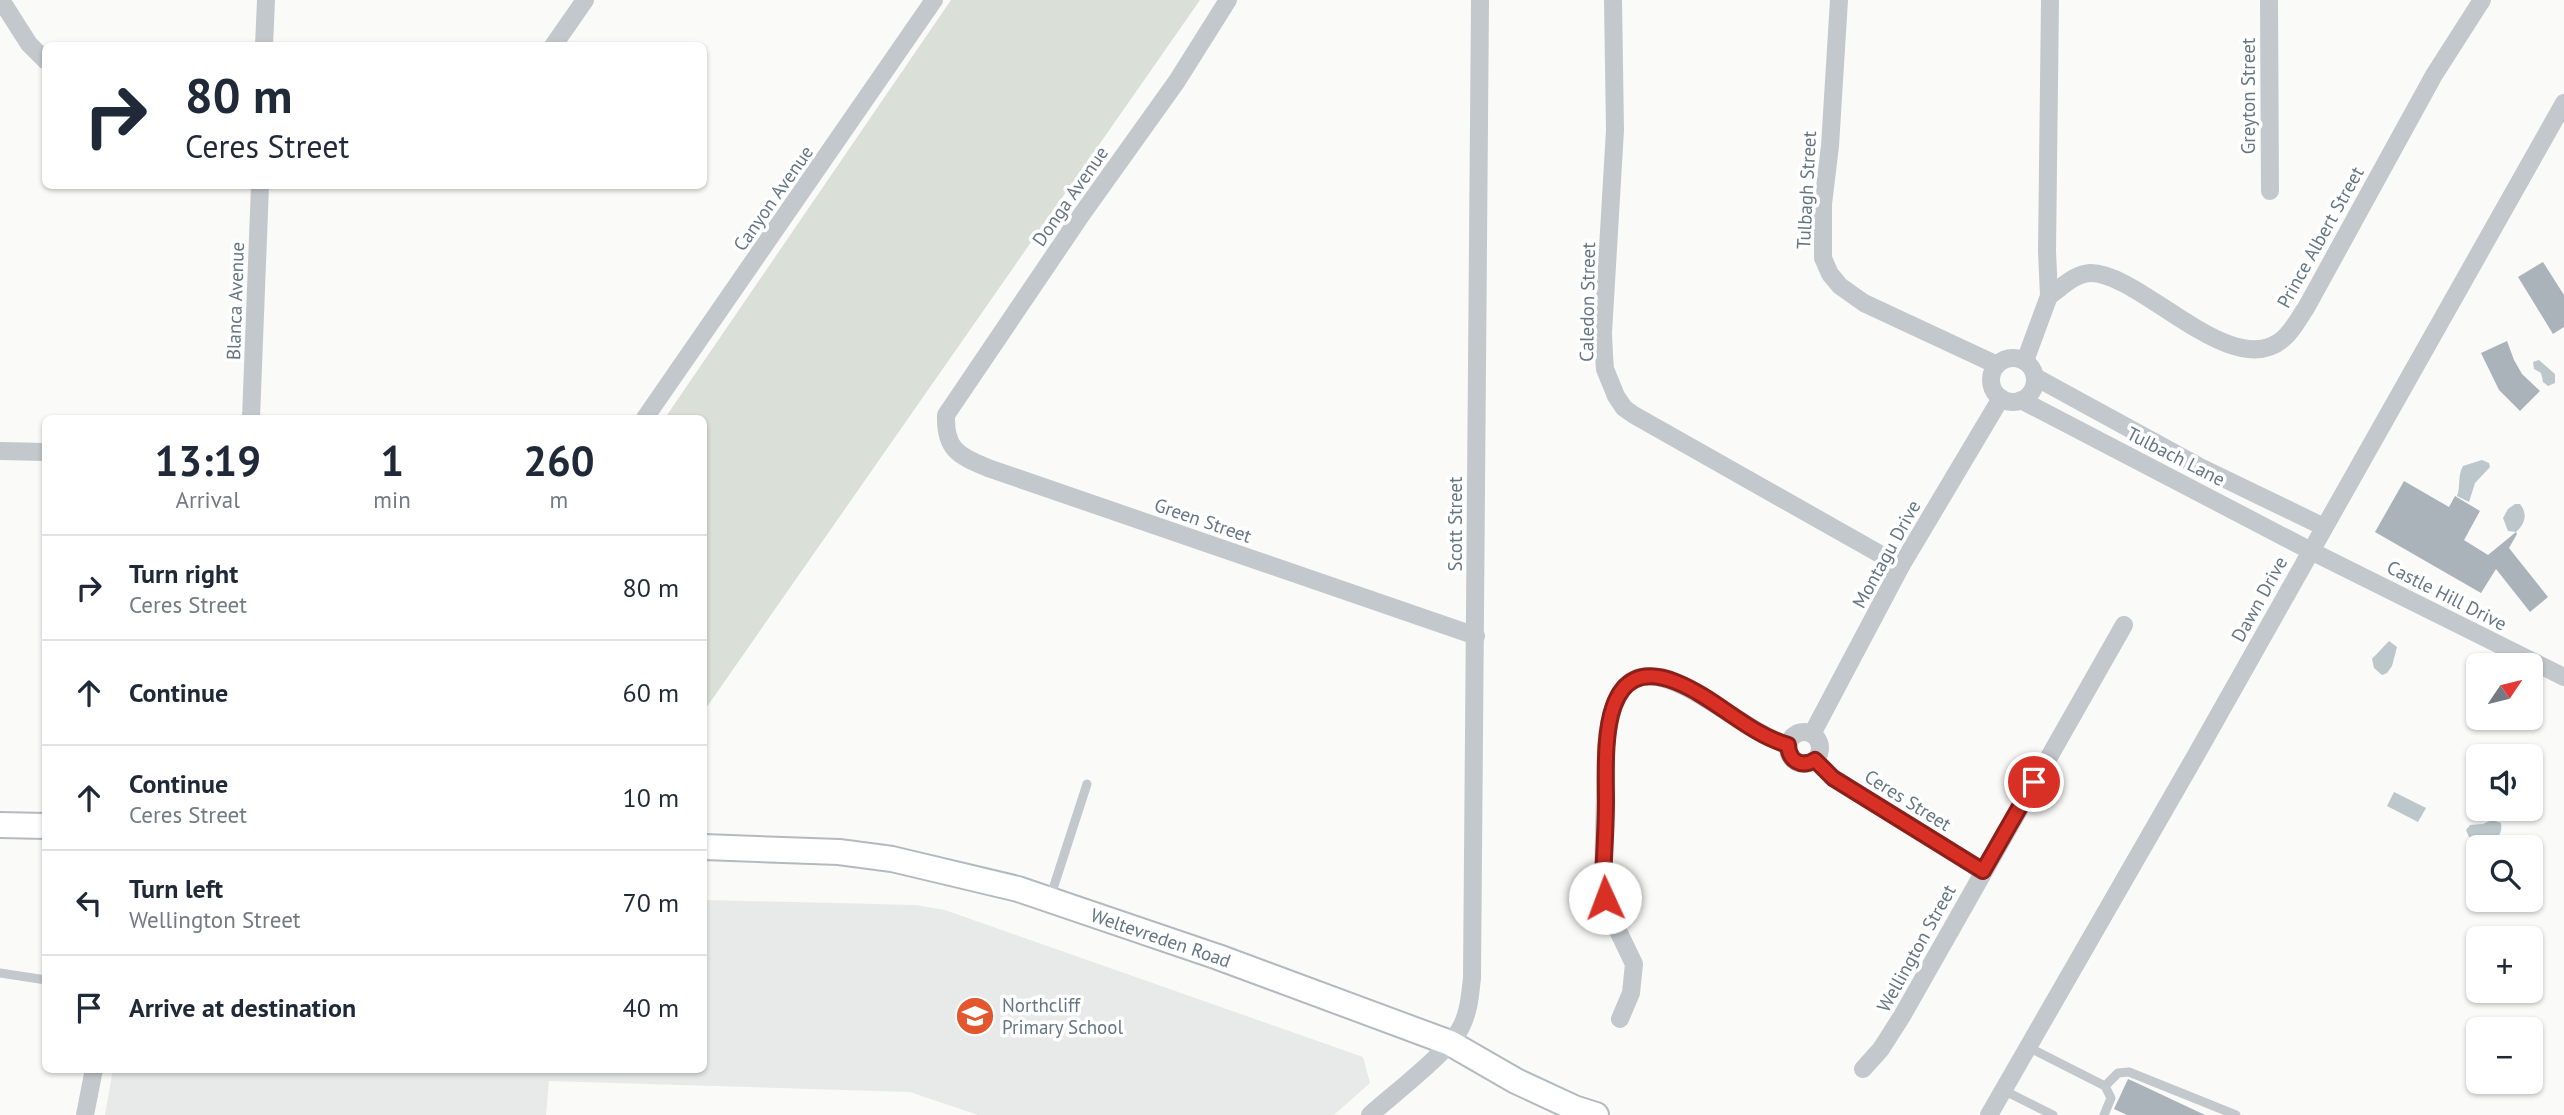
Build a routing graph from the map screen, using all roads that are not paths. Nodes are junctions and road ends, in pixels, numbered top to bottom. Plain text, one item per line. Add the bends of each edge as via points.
1 (1, 0) edge
2 (266, 0) edge
3 (585, 0) edge
4 (934, 0) edge
5 (1228, 0) edge
6 (1480, 0) edge
7 (1613, 0) edge
8 (1839, 0) edge
9 (2050, 0) edge
10 (2269, 0) edge
11 (2482, 0) edge
12 (264, 42) edge
13 (556, 42) edge
14 (42, 57) edge
15 (2564, 103) edge
16 (260, 189) edge
17 (2270, 191) dead end
18 (2049, 296) junction
19 (1997, 365) junction
20 (2030, 369) junction
21 (2001, 398) junction
22 (2021, 400) junction
23 (251, 415) edge
24 (647, 415) edge
25 (946, 415) joint
26 (0, 450) edge
27 (42, 452) edge
28 (2228, 481) junction
29 (2217, 501) junction
30 (2324, 527) junction
31 (2311, 551) junction
32 (1901, 566) junction
33 (2124, 625) dead end
34 (1476, 636) junction
35 (2564, 677) edge
36 (1812, 734) junction
37 (1788, 745) junction
38 (1815, 760) junction
39 (1087, 784) dead end
40 (0, 825) edge
41 (42, 826) edge
42 (707, 847) edge
43 (1983, 871) junction
44 (1049, 899) junction
45 (0, 973) edge
46 (42, 978) edge
47 (1620, 1019) dead end
48 (1450, 1043) junction
49 (2028, 1047) junction
50 (1863, 1069) dead end
51 (93, 1073) edge
52 (2105, 1086) junction
53 (2003, 1090) junction
54 (85, 1115) edge
55 (1370, 1115) edge
56 (1596, 1115) edge
57 (1989, 1115) edge
58 (2053, 1115) edge
59 (2104, 1115) edge
60 (2236, 1115) edge

1 - 14 street
2 - 12 street
3 - 13 street
4 - 24 street, Canyon Avenue
5 - 25 street, Donga Avenue
6 - 34 street, Scott Street
7 - 32 street, Caledon Street via 1615,130 1603,333 1605,369 1616,396 1634,415
8 - 19 street, Tulbagh Street via 1823,258 1840,286 1864,303
9 - 18 street
10 - 17 street, Greyton Street
11 - 18 street, Prince Albert Street via 2434,75 2285,338 2262,349 2211,337 2109,276 2084,274
15 - 30 street, Dawn Drive
16 - 23 street, Blanca Avenue
18 - 20 street
19 - 20 street via 2015,358
19 - 21 street via 1991,382
20 - 22 street via 2034,386
20 - 28 street, Tulbach Lane
21 - 22 street
21 - 32 street, Montagu Drive
22 - 29 street, Tulbach Lane
25 - 34 street, Green Street via 945,434 951,446 988,468
26 - 27 street
28 - 29 street
28 - 30 street, Tulbach Lane
29 - 31 street, Tulbach Lane
30 - 31 street, Dawn Drive
31 - 35 street, Castle Hill Drive
31 - 49 street, Dawn Drive
32 - 36 street, Montagu Drive
33 - 43 street, Wellington Street
34 - 48 street, Scott Street via 1472,978 1468,1010
36 - 37 street via 1797,733
36 - 38 street via 1819,743
37 - 38 street via 1796,762
37 - 47 street via 1664,678 1640,677 1616,698 1606,748 1603,881 1610,914 1634,964 1631,993
38 - 43 street, Ceres Street via 1833,778
39 - 44 lane
40 - 41 main road
42 - 44 main road, Weltevreden Road via 839,852 892,859
43 - 50 street, Wellington Street via 1902,1016
44 - 48 main road, Weltevreden Road
45 - 46 lane
48 - 55 street, Scott Street
48 - 56 main road, Weltevreden Road via 1516,1081
49 - 52 lane
49 - 53 street, Dawn Drive
51 - 54 street
52 - 59 lane via 2111,1098
52 - 60 lane via 2118,1073 2129,1072
53 - 57 street, Dawn Drive
53 - 58 lane

